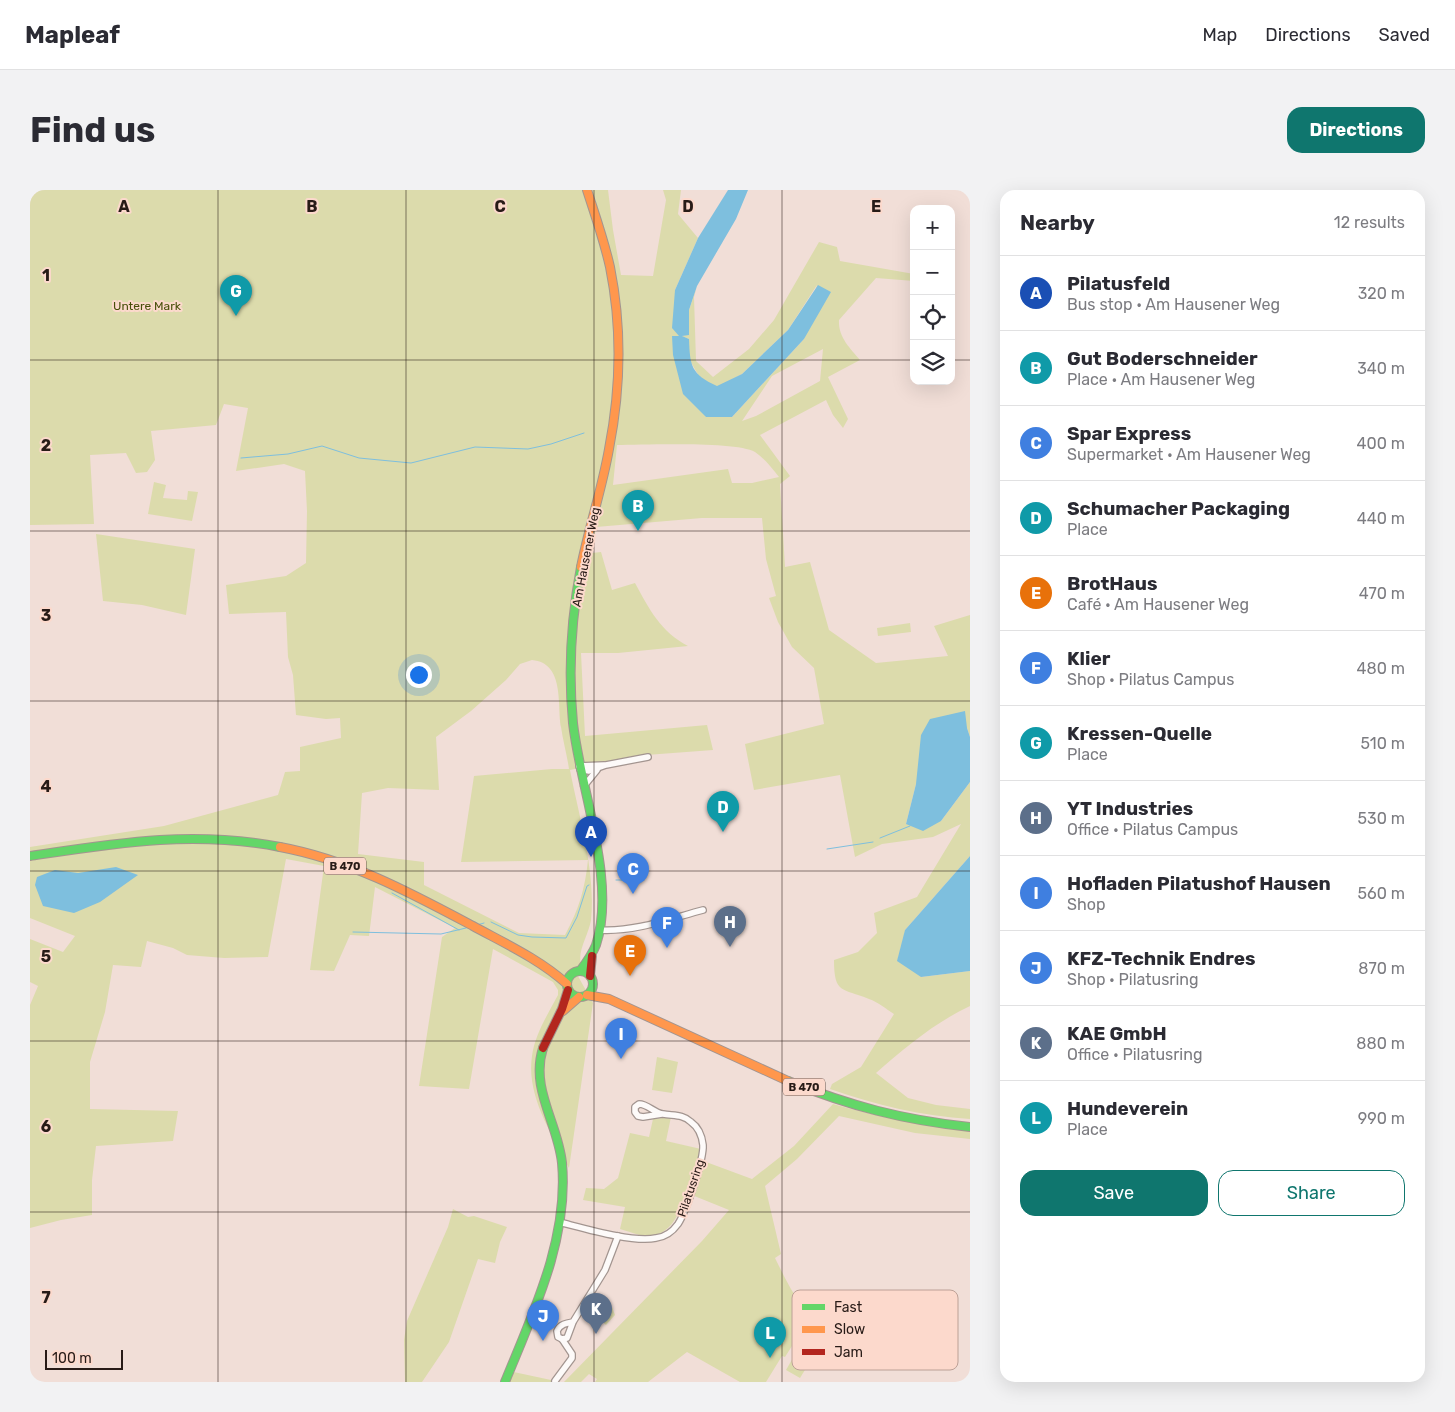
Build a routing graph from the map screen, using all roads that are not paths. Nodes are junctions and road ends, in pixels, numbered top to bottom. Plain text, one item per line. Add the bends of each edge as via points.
1 (587, 190) edge
2 (648, 757) dead end
3 (606, 765) junction
4 (580, 767) junction
5 (598, 769) junction
6 (584, 786) junction
7 (30, 856) edge
8 (702, 910) dead end
9 (600, 930) junction
10 (593, 952) junction
11 (547, 968) junction
12 (580, 971) junction
13 (572, 974) junction
14 (590, 976) junction
15 (593, 985) junction
16 (567, 987) junction
17 (583, 996) junction
18 (609, 999) junction
19 (561, 1012) junction
20 (662, 1114) dead end
21 (970, 1127) edge
22 (559, 1222) junction
23 (618, 1236) junction
24 (573, 1322) junction
25 (562, 1339) junction
26 (555, 1381) edge
27 (505, 1382) edge

1 - 4 main road, Am Hausener Weg via 611,276 619,362 610,446 576,595 571,699
2 - 3 street
3 - 4 street
3 - 5 street
4 - 5 street via 589,771
4 - 6 main road, Am Hausener Weg
5 - 6 street
6 - 9 main road, Am Hausener Weg via 600,873
7 - 11 main road, B 470 via 179,838 250,842 304,852 367,873 418,897
8 - 9 street via 643,926
9 - 10 main road, Am Hausener Weg
10 - 12 main road
10 - 14 main road
11 - 13 main road, B 470
11 - 16 main road, B 470
12 - 13 main road
12 - 14 main road
13 - 16 main road
14 - 15 main road
15 - 17 main road
15 - 18 main road, B 470
16 - 17 main road via 574,996
16 - 19 main road
17 - 18 main road, B 470
17 - 19 main road
18 - 21 main road, B 470 via 691,1039 851,1105 921,1121
19 - 22 main road via 544,1041 540,1061 540,1085 545,1107 560,1144 564,1187
20 - 23 street, Pilatusring via 687,1119 702,1138 702,1154 690,1194 679,1222 662,1237
22 - 23 street, Pilatusring
22 - 27 main road via 543,1282
23 - 24 street via 605,1270
24 - 25 street via 567,1338
24 - 25 street via 558,1328 558,1337
25 - 26 street via 572,1358

